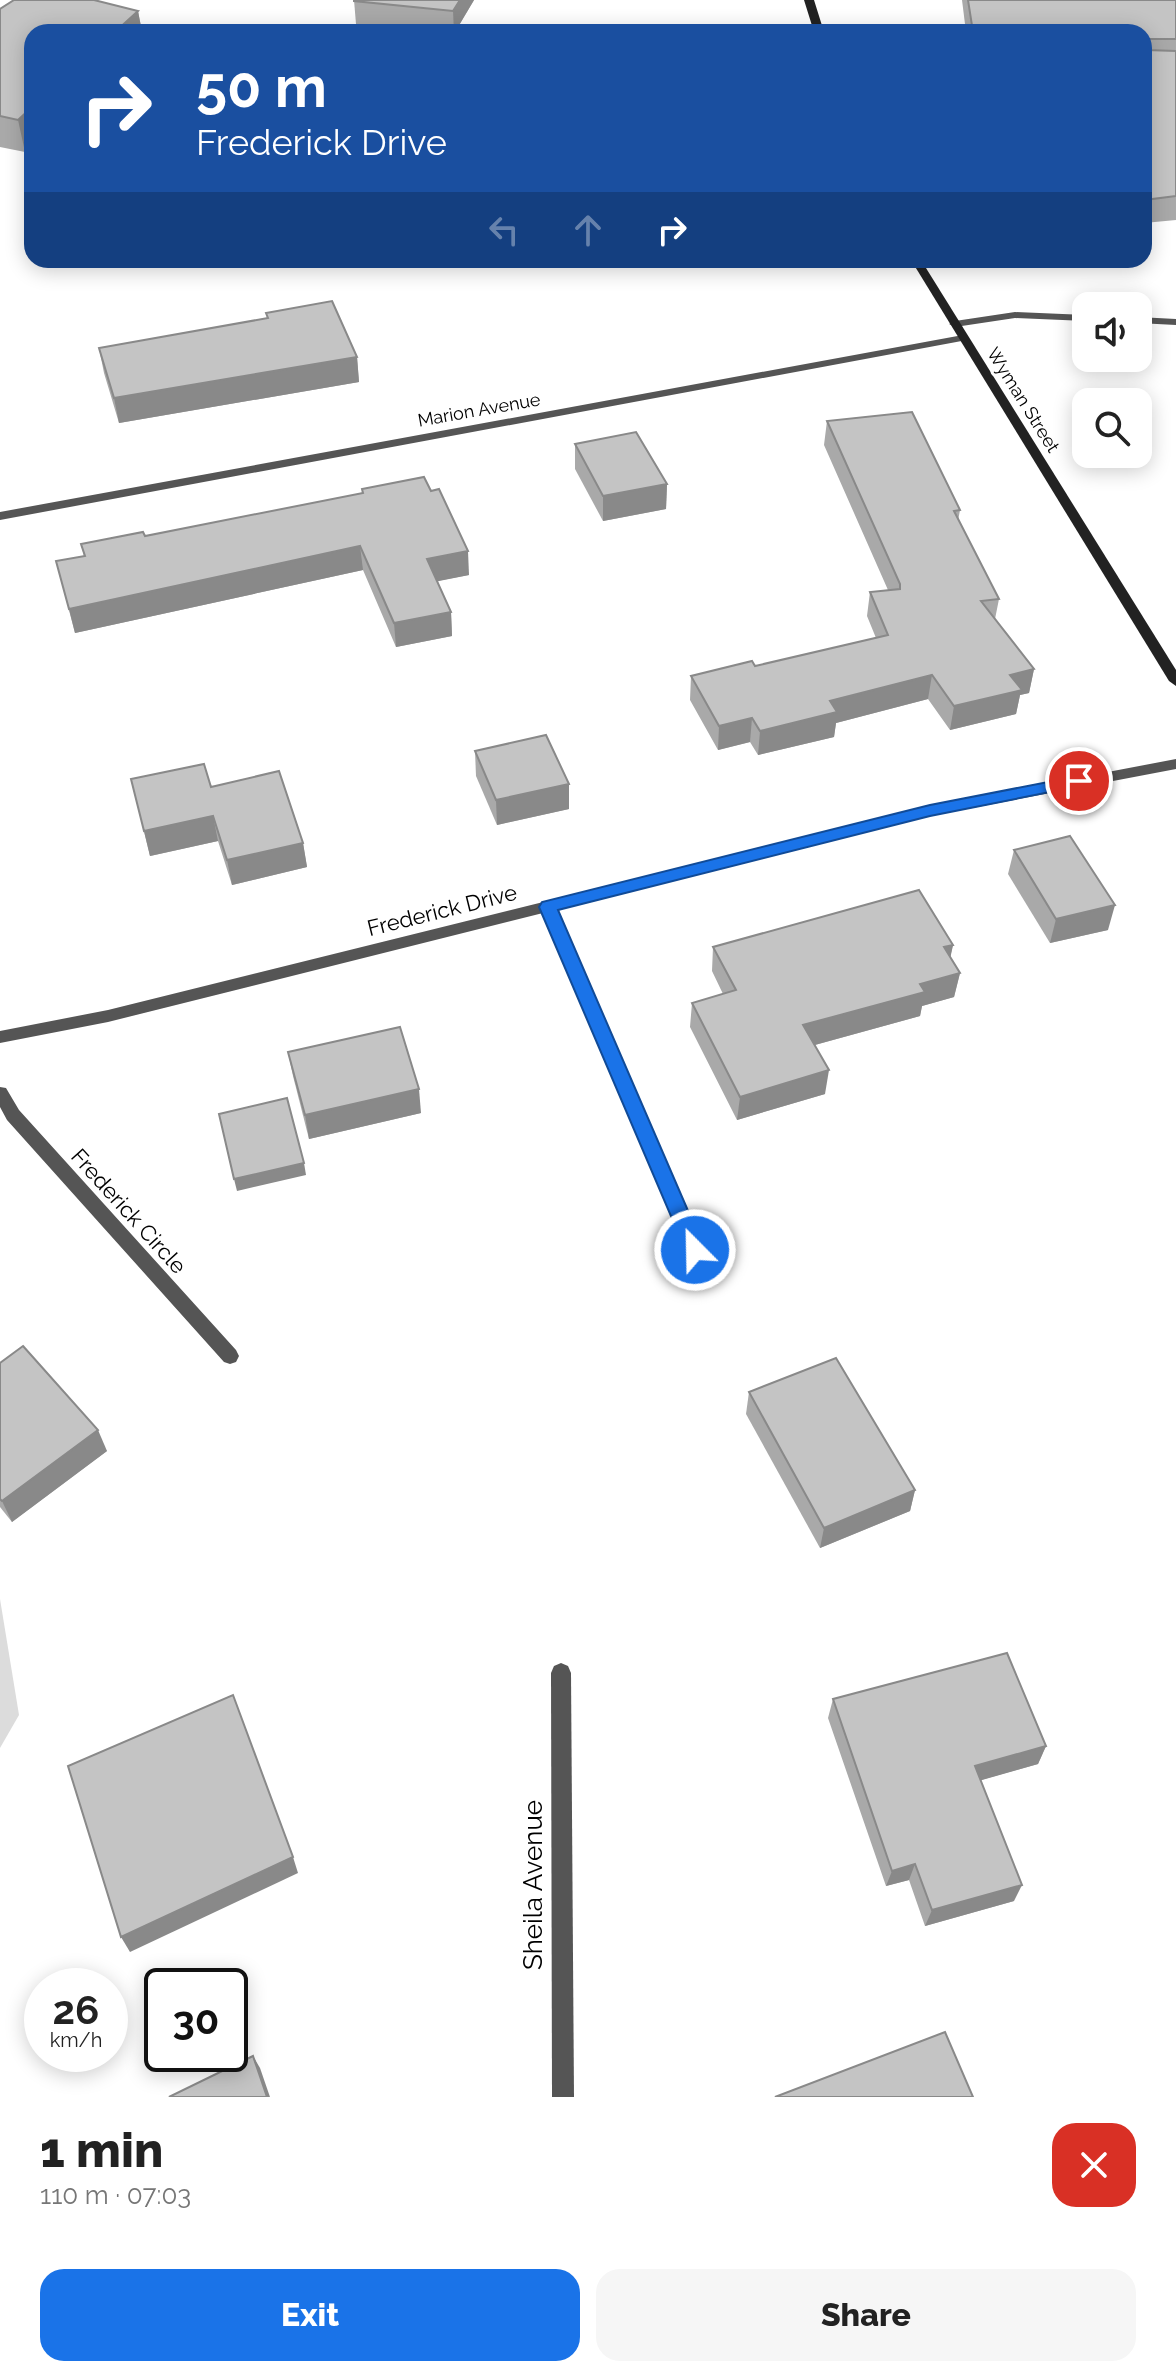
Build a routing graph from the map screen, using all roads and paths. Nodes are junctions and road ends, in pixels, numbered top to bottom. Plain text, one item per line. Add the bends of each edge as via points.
1 (809, 0) edge
2 (816, 24) edge
3 (921, 268) edge
4 (1072, 317) edge
5 (1152, 321) edge
6 (1176, 322) edge
7 (955, 324) junction
8 (963, 338) junction
9 (0, 516) edge
10 (1176, 681) edge
11 (1176, 764) edge
12 (548, 907) junction
13 (0, 1037) edge
14 (0, 1093) edge
15 (695, 1250) dead end
16 (230, 1356) dead end
17 (561, 1673) dead end
18 (563, 2097) edge

1 - 2 street
3 - 7 street, Wyman Street
4 - 7 street via 1015,315
5 - 6 street
7 - 8 street, Wyman Street
8 - 9 street, Marion Avenue
8 - 10 street, Wyman Street
11 - 12 street, Frederick Drive via 930,811
12 - 13 street, Frederick Drive via 108,1016
12 - 15 street
14 - 16 street, Frederick Circle via 13,1115
17 - 18 street, Sheila Avenue

